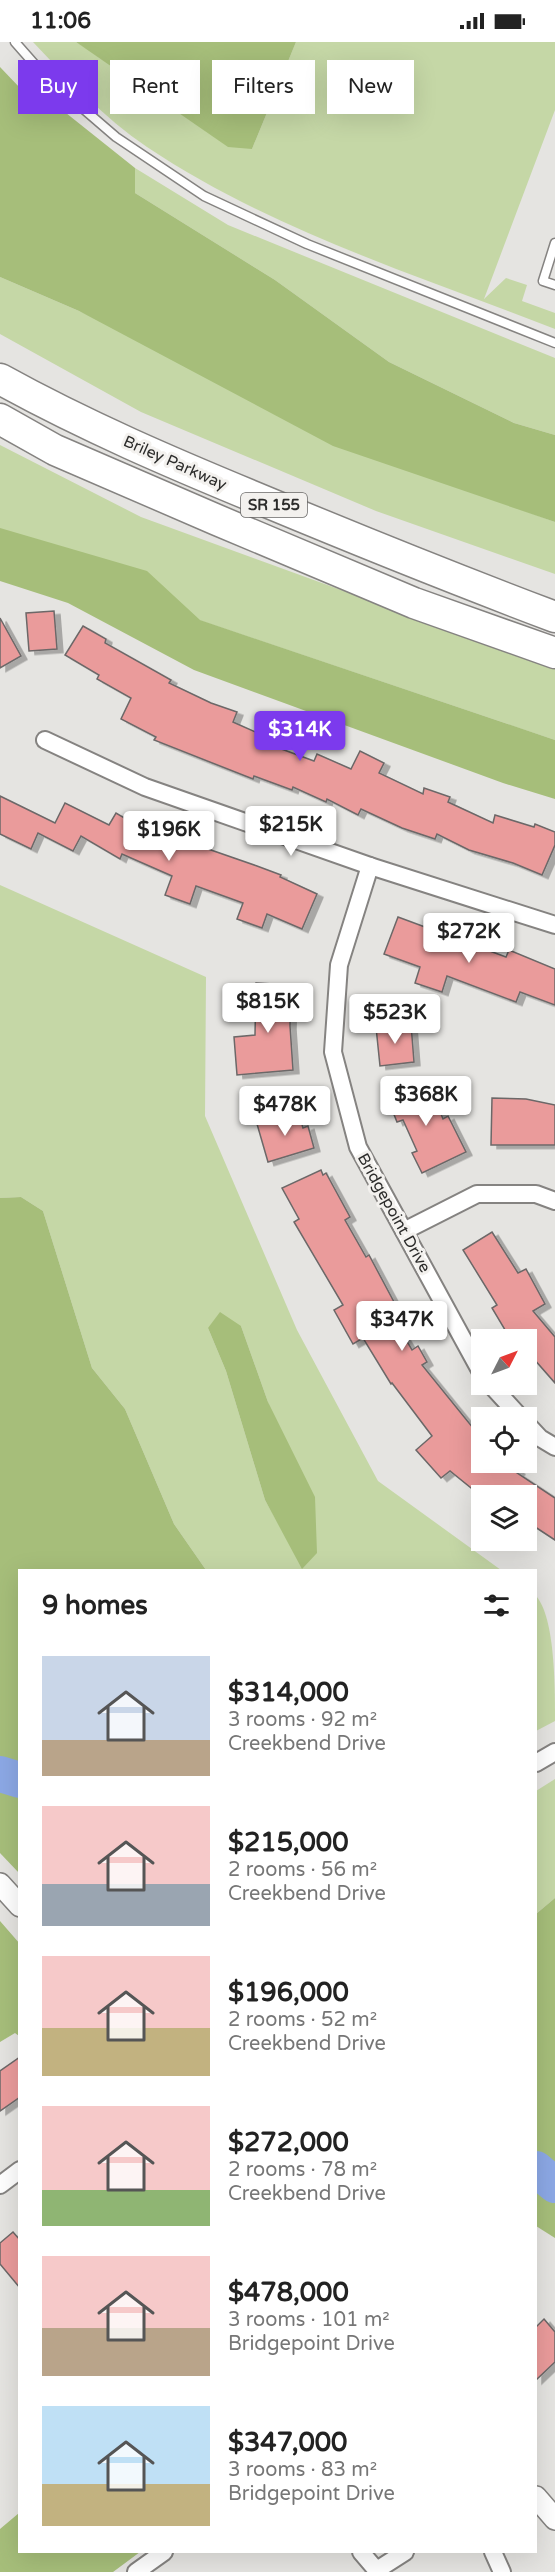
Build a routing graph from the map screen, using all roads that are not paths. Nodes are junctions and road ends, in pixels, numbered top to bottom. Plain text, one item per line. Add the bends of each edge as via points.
1 (15, 42) edge
2 (555, 243) edge
3 (555, 285) edge
4 (555, 344) edge
5 (0, 378) edge
6 (0, 419) edge
7 (555, 617) edge
8 (555, 653) edge
9 (45, 740) dead end
10 (370, 866) junction
11 (555, 925) edge
12 (555, 1201) edge
13 (404, 1231) junction
14 (471, 1354) edge
15 (500, 1395) edge
16 (511, 1407) edge
17 (537, 1435) edge
18 (555, 1447) edge
19 (555, 1752) edge
20 (537, 1762) edge
21 (0, 1884) edge
22 (18, 1904) edge
23 (18, 2172) edge
24 (0, 2185) edge
25 (537, 2498) edge
26 (555, 2519) edge
27 (163, 2553) edge
28 (362, 2553) edge
29 (404, 2553) edge
30 (493, 2553) edge
31 (378, 2571) edge
32 (135, 2572) edge
33 (502, 2572) edge

1 - 4 lane via 44,75 116,137 204,196 307,244
2 - 3 lane via 543,281
5 - 7 highway, Briley Parkway / SR 155 via 59,411 227,486
6 - 8 highway, SR 155 via 56,450 261,539 414,603
9 - 10 street via 144,788
10 - 11 street
10 - 13 street, Bridgepoint Drive via 339,965 333,1052 358,1147
12 - 13 street via 536,1194 477,1194
13 - 14 street, Bridgepoint Drive
15 - 16 street
17 - 18 street
19 - 20 street
21 - 22 street
23 - 24 street
25 - 26 street
27 - 32 street
28 - 31 street
29 - 31 street
30 - 33 street

